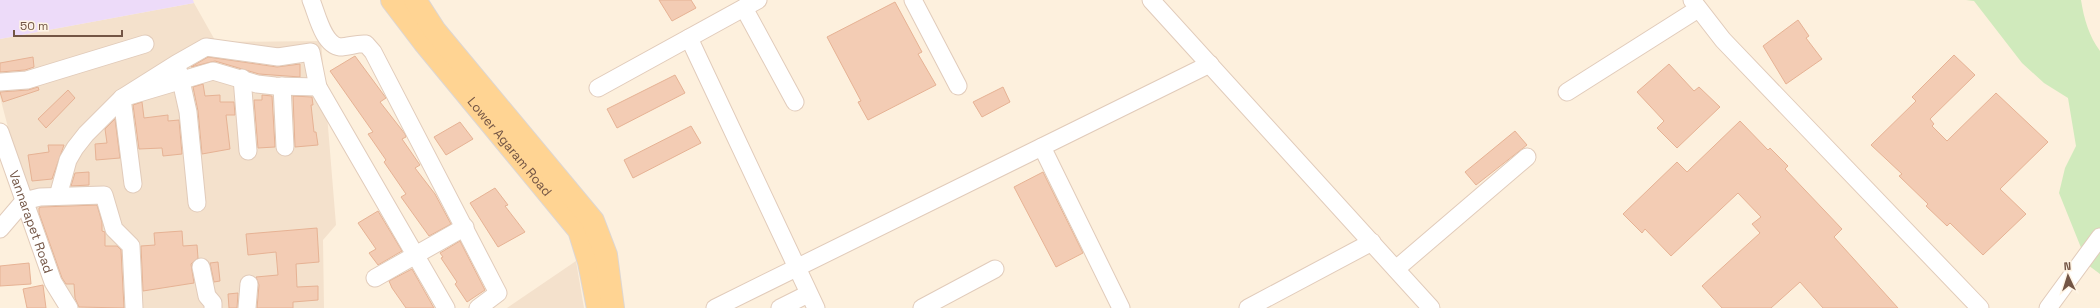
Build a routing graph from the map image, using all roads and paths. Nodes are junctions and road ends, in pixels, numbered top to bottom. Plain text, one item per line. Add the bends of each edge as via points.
1 (311, 0) edge
2 (392, 0) edge
3 (415, 0) edge
4 (913, 0) edge
5 (1152, 0) edge
6 (751, 4) edge
7 (1695, 4) edge
8 (689, 38) junction
9 (145, 44) dead end
10 (176, 64) junction
11 (1210, 64) junction
12 (242, 78) junction
13 (0, 82) edge
14 (183, 82) junction
15 (282, 86) junction
16 (958, 86) dead end
17 (318, 87) junction
18 (598, 88) dead end
19 (1567, 92) dead end
20 (122, 98) junction
21 (795, 102) dead end
22 (0, 132) edge
23 (285, 147) dead end
24 (1042, 147) junction
25 (248, 151) dead end
26 (1527, 157) dead end
27 (5, 161) edge
28 (133, 184) dead end
29 (58, 196) junction
30 (24, 201) junction
31 (197, 203) dead end
32 (465, 227) junction
33 (0, 229) edge
34 (2100, 237) edge
35 (1372, 242) junction
36 (416, 256) junction
37 (201, 267) dead end
38 (796, 268) junction
39 (995, 269) dead end
40 (1396, 269) junction
41 (374, 278) dead end
42 (249, 284) dead end
43 (812, 301) edge
44 (69, 308) edge
45 (134, 308) edge
46 (213, 308) edge
47 (247, 308) edge
48 (446, 308) edge
49 (478, 308) edge
50 (598, 308) edge
51 (613, 308) edge
52 (715, 308) edge
53 (780, 308) edge
54 (922, 308) edge
55 (1121, 308) edge
56 (1248, 308) edge
57 (1431, 308) edge
58 (1980, 308) edge
59 (2048, 308) edge

1 - 32 street via 326,36 334,45 342,47 366,44 373,52
2 - 50 main road, Lower Agaram Road via 579,230 589,262
3 - 51 main road, Lower Agaram Road via 434,31 593,221 606,255
4 - 16 street
5 - 11 street
6 - 8 street
6 - 21 street
7 - 19 street
7 - 58 street via 1723,40
8 - 18 street
8 - 38 street
9 - 13 street via 27,80
10 - 14 street
10 - 17 street via 206,48 278,57 311,52
10 - 20 street
11 - 24 street
11 - 35 street
12 - 14 street via 214,71
12 - 15 street via 257,84
12 - 25 street
14 - 20 street
14 - 31 street
15 - 17 street
15 - 23 street
17 - 36 street
20 - 28 street
20 - 29 street via 100,118 75,148 68,160
22 - 27 street, Vannarapet Road
24 - 38 street
24 - 55 street
26 - 40 street
27 - 30 street, Vannarapet Road
29 - 30 street
29 - 45 street via 104,195 114,229 131,246
30 - 33 street
30 - 44 street, Vannarapet Road via 53,282
32 - 36 street
32 - 49 street via 498,293
34 - 59 street
35 - 40 street
35 - 56 street
36 - 41 street
36 - 48 street
37 - 46 street via 207,296
38 - 43 street
38 - 52 street
39 - 54 street
40 - 57 street
42 - 47 street
43 - 53 street

